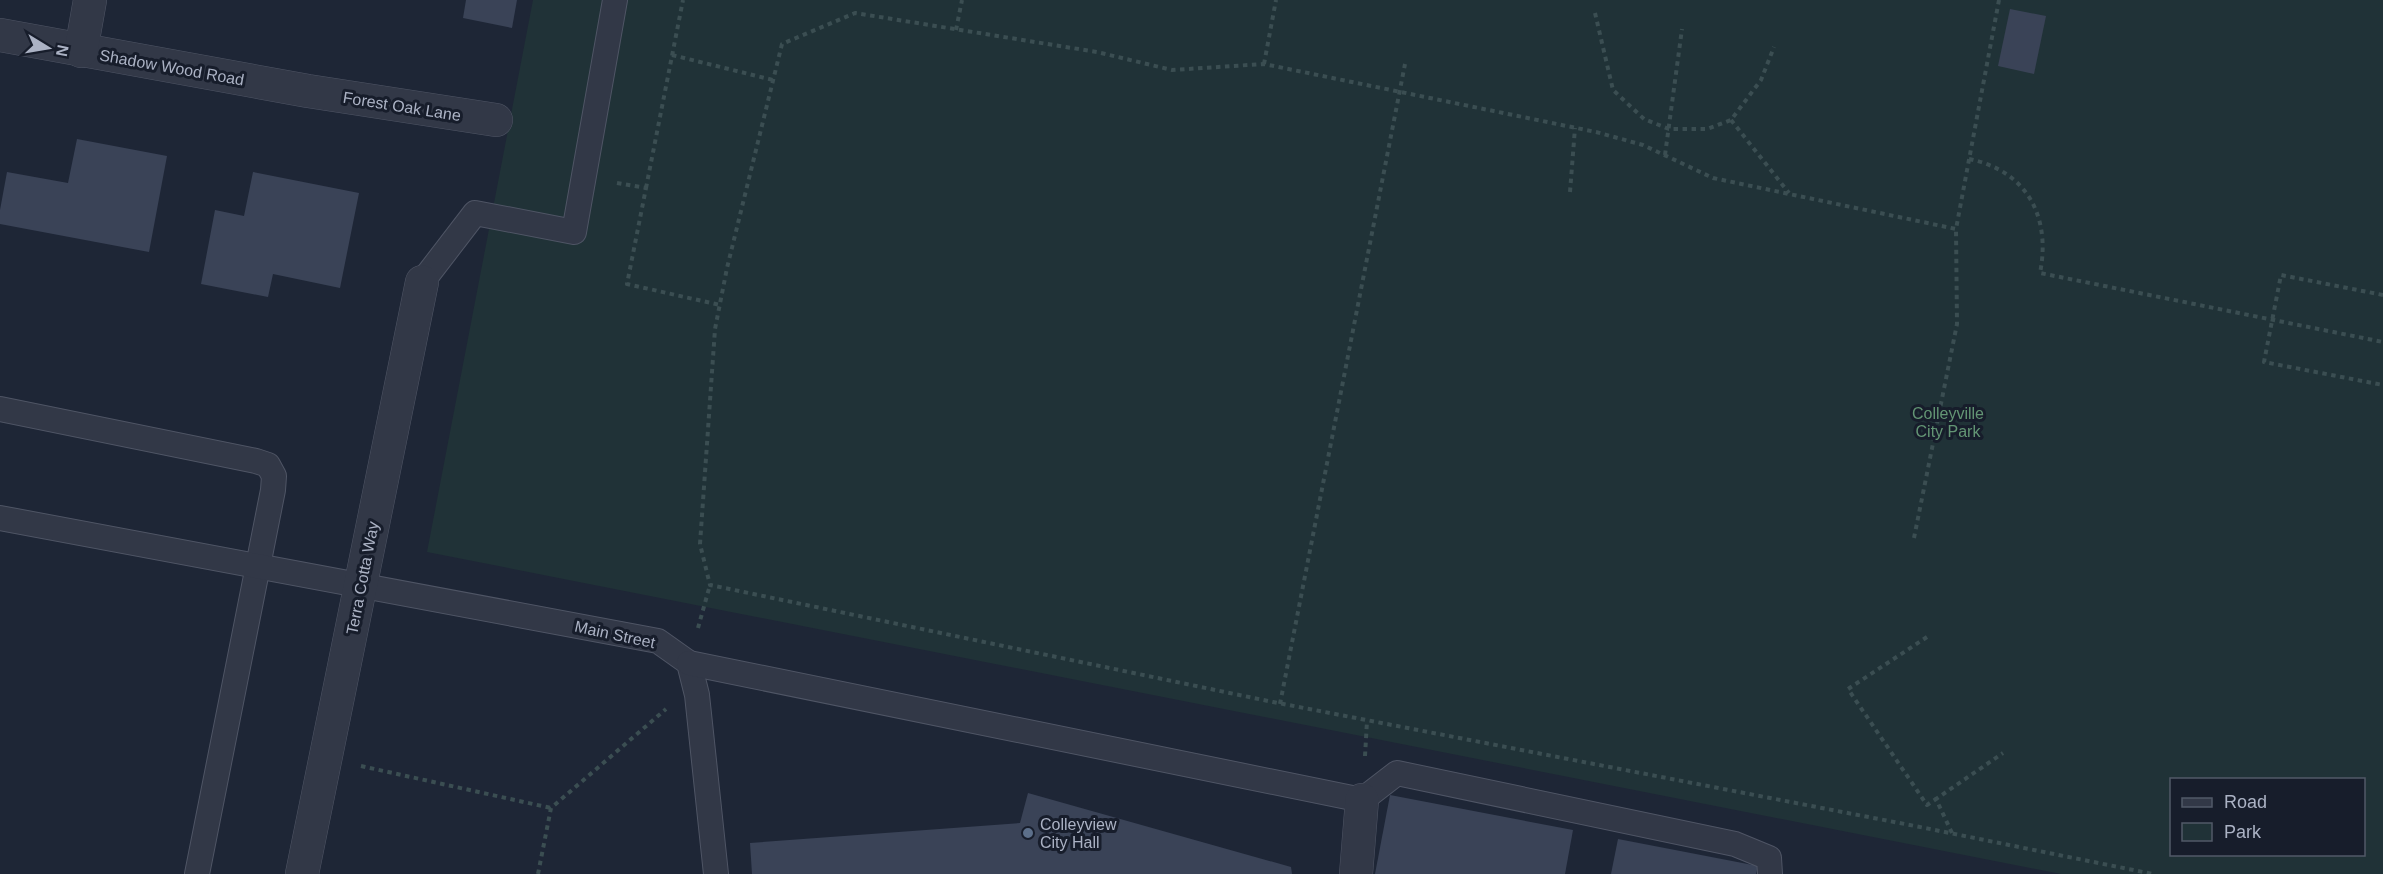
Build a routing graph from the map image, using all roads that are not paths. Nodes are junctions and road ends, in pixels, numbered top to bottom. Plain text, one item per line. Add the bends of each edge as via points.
1 (90, 0) edge
2 (615, 0) edge
3 (0, 35) edge
4 (81, 51) junction
5 (308, 91) joint
6 (496, 120) dead end
7 (422, 282) joint
8 (0, 409) edge
9 (0, 518) edge
10 (258, 567) junction
11 (360, 585) junction
12 (689, 663) junction
13 (1362, 800) junction
14 (197, 874) edge
15 (302, 874) edge
16 (716, 874) edge
17 (1356, 874) edge
18 (1770, 874) edge

1 - 4 street
2 - 7 lane via 574,232 475,213
3 - 4 street, Shadow Wood Road
4 - 5 street, Shadow Wood Road
5 - 6 street, Forest Oak Lane
7 - 11 street, Terra Cotta Way
8 - 10 lane via 268,465 274,476 273,490
9 - 10 lane, Main Street
10 - 11 lane, Main Street
10 - 14 lane
11 - 12 lane, Main Street via 658,641
11 - 15 street, Terra Cotta Way
12 - 13 lane
12 - 16 lane via 697,695
13 - 17 street
13 - 18 lane via 1397,773 1736,844 1769,858

